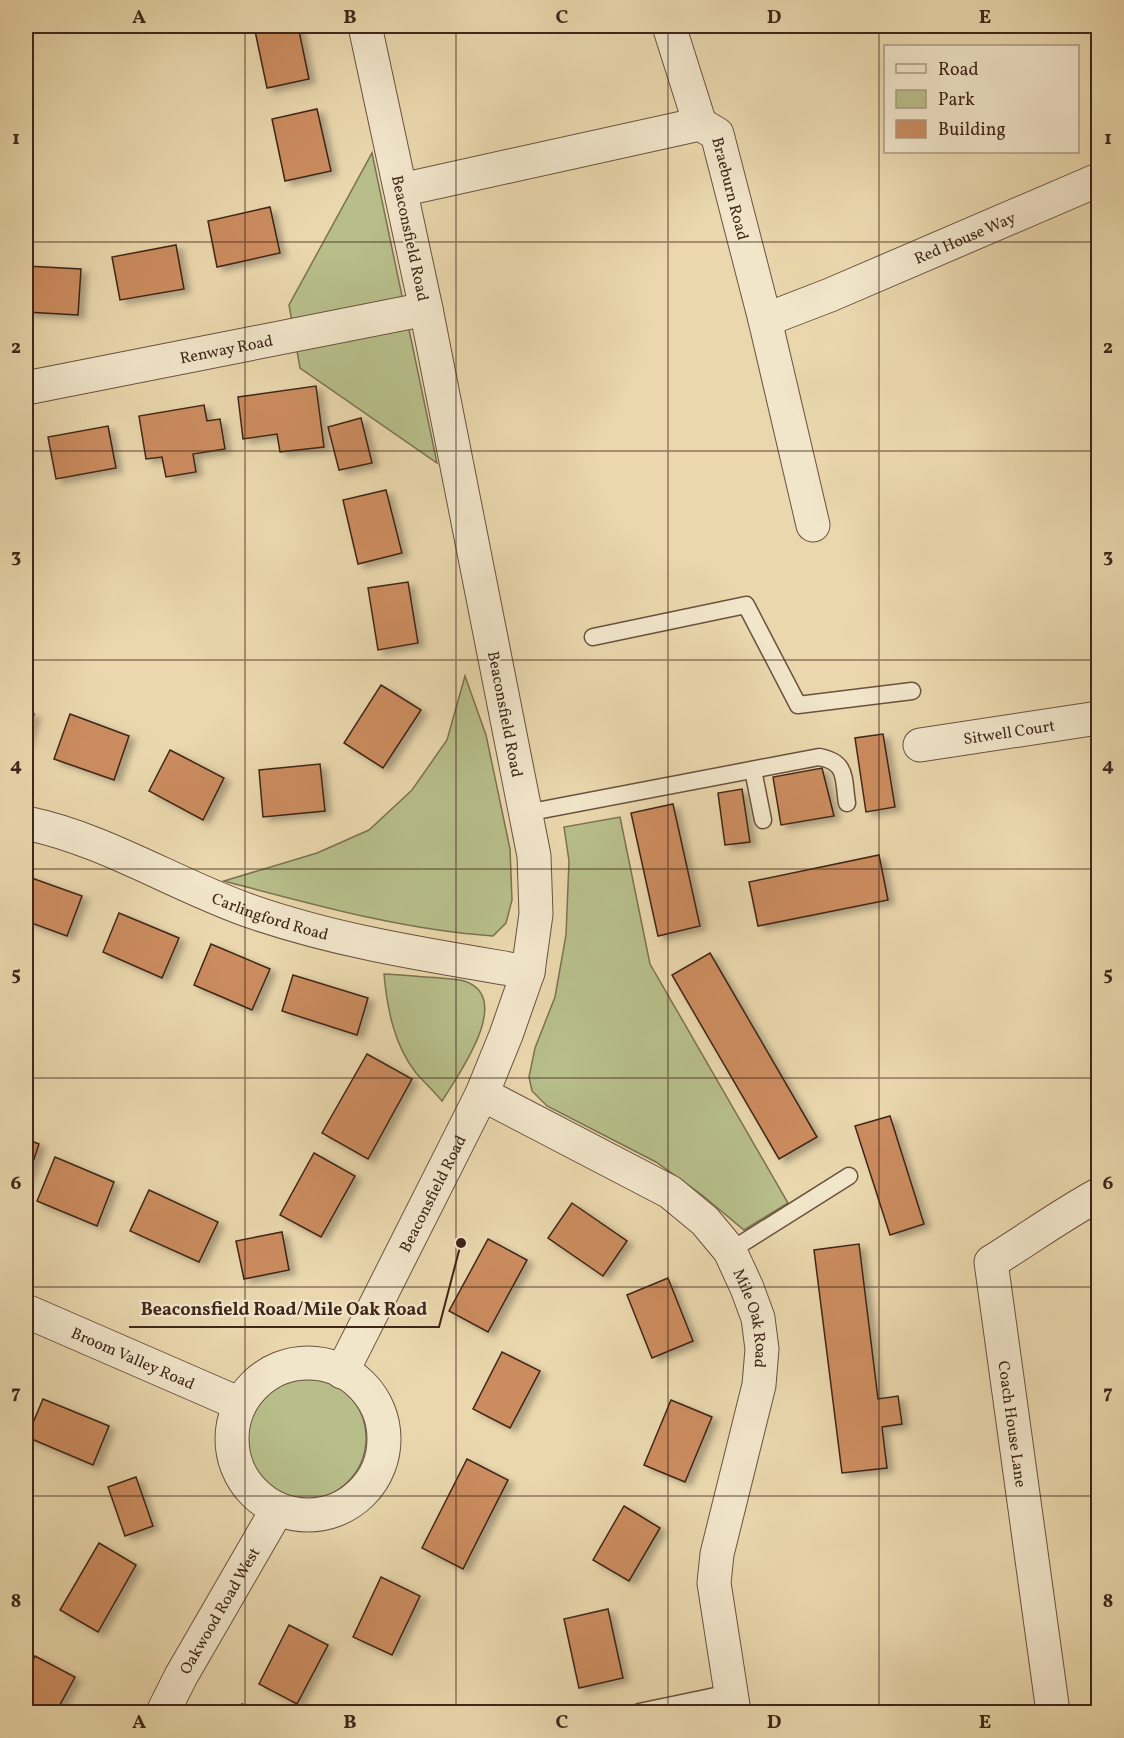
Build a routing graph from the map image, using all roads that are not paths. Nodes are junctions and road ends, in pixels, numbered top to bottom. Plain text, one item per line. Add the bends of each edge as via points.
1 (365, 26) edge
2 (669, 26) edge
3 (700, 124) junction
4 (1098, 180) edge
5 (401, 190) junction
6 (426, 309) junction
7 (765, 320) junction
8 (26, 388) edge
9 (813, 525) dead end
10 (593, 636) dead end
11 (912, 691) dead end
12 (1098, 718) edge
13 (920, 745) dead end
14 (753, 770) junction
15 (847, 803) dead end
16 (526, 813) junction
17 (763, 820) dead end
18 (26, 823) edge
19 (528, 972) junction
20 (482, 1094) junction
21 (849, 1176) dead end
22 (1098, 1195) edge
23 (730, 1251) junction
24 (26, 1311) edge
25 (342, 1372) junction
26 (240, 1404) junction
27 (277, 1510) junction
28 (731, 1703) edge
29 (163, 1713) edge
30 (639, 1713) edge
31 (1053, 1713) edge

1 - 5 street, Beaconsfield Road
2 - 3 street
3 - 5 street, Braeburn Road
3 - 7 street, Braeburn Road via 717,134
4 - 7 street, Red House Way
5 - 6 street, Beaconsfield Road
6 - 8 street, Renway Road
6 - 16 street, Beaconsfield Road
7 - 9 street, Braeburn Road
10 - 11 lane via 746,605 798,705
12 - 13 street, Sitwell Court
14 - 15 lane via 819,757 832,759 841,767
14 - 16 lane
14 - 17 lane
16 - 19 street, Beaconsfield Road via 534,856 536,914
18 - 19 street, Carlingford Road via 92,842 205,893 294,925 379,946
19 - 20 street, Beaconsfield Road
20 - 23 street, Mile Oak Road via 670,1192 705,1221
20 - 25 street, Beaconsfield Road
21 - 23 lane
22 - 31 street, Coach House Lane via 991,1262
23 - 28 street, Mile Oak Road via 758,1318 762,1348 759,1384 717,1554 714,1583
24 - 26 street, Broom Valley Road
25 - 26 street via 326,1365 299,1363 278,1369 256,1383
25 - 27 street via 370,1394 381,1418 382,1460 370,1484 333,1512 307,1516
26 - 27 street via 233,1426 232,1453 239,1474 255,1495
27 - 29 street, Oakwood Road West
28 - 30 lane

